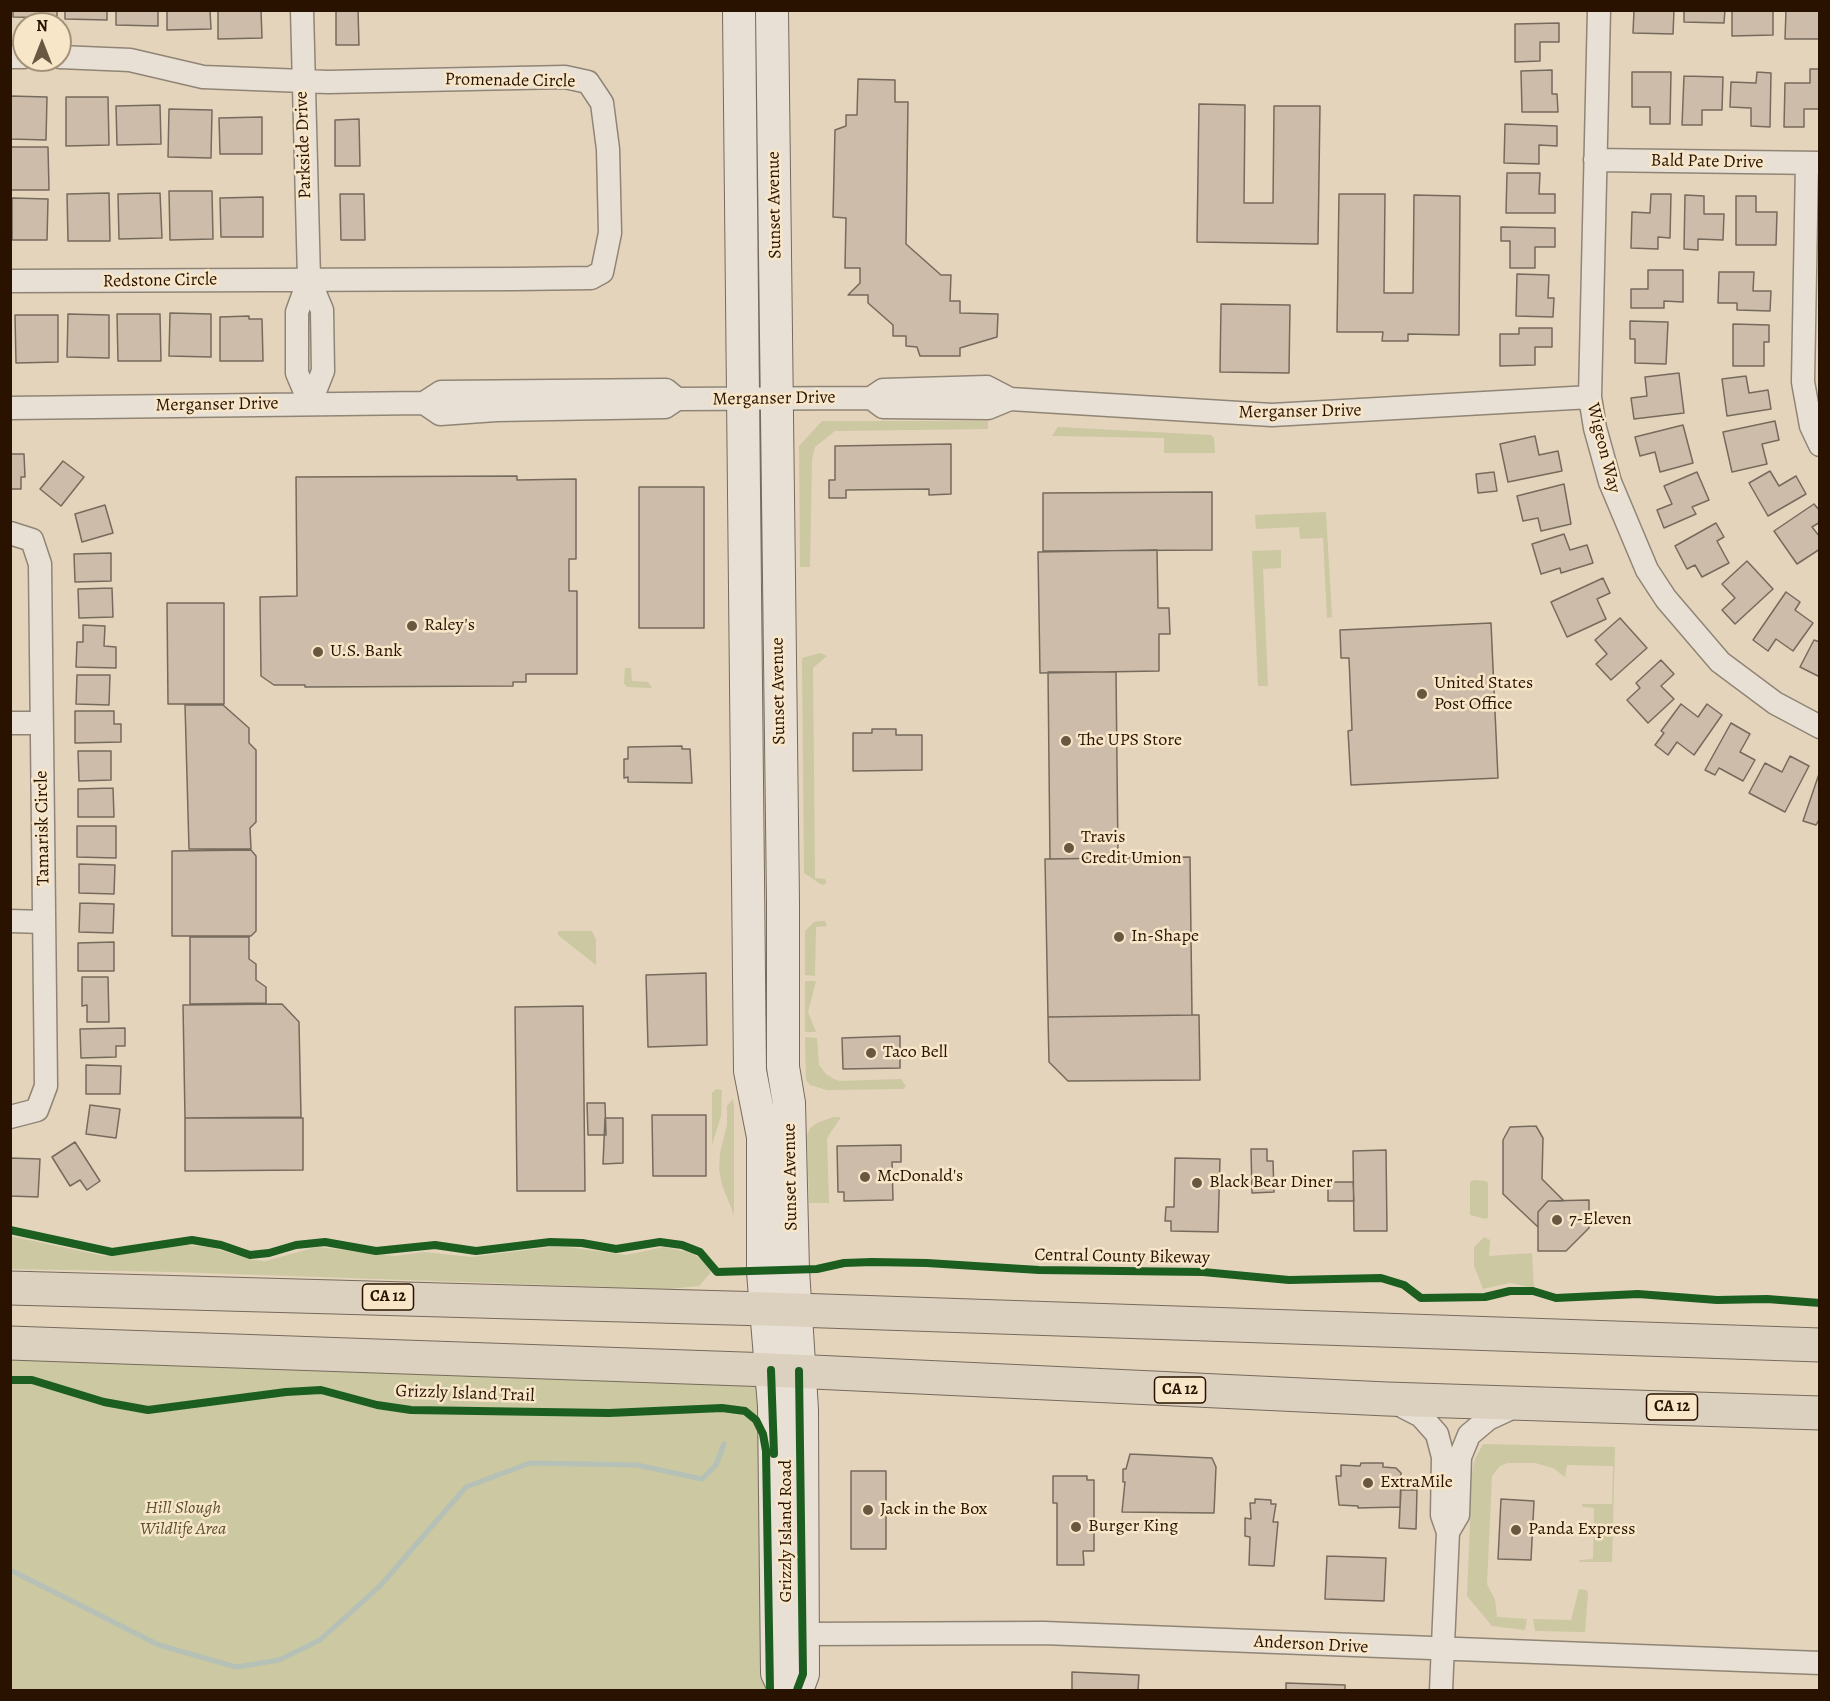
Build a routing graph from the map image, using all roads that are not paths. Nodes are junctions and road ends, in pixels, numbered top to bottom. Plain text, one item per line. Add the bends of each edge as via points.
1 (302, 10) edge
2 (739, 10) edge
3 (772, 10) edge
4 (1599, 10) edge
5 (72, 58) edge
6 (302, 80) junction
7 (1595, 160) junction
8 (1813, 163) edge
9 (309, 279) junction
10 (10, 281) edge
11 (1590, 397) junction
12 (776, 398) junction
13 (742, 399) junction
14 (310, 404) junction
15 (10, 408) edge
16 (1820, 445) edge
17 (10, 533) edge
18 (10, 723) edge
19 (41, 723) junction
20 (1820, 727) edge
21 (10, 921) edge
22 (44, 922) junction
23 (10, 1117) edge
24 (10, 1288) edge
25 (781, 1310) junction
26 (10, 1343) edge
27 (1820, 1346) edge
28 (785, 1371) junction
29 (1387, 1398) junction
30 (1525, 1402) junction
31 (1820, 1413) edge
32 (1448, 1532) junction
33 (775, 1545) junction
34 (803, 1634) junction
35 (1443, 1650) junction
36 (1820, 1663) edge
37 (785, 1690) edge
38 (797, 1690) edge
39 (1441, 1690) edge

1 - 6 street, Parkside Drive
2 - 13 main road, Sunset Avenue
3 - 12 main road, Sunset Avenue
4 - 7 street, Wigeon Way
5 - 6 street via 130,60 203,77
6 - 9 street, Parkside Drive
6 - 9 street, Promenade Circle via 565,77 588,82 602,103 608,149 610,233 602,272 591,278
7 - 8 street, Bald Pate Drive
7 - 11 street, Wigeon Way
8 - 16 street via 1803,382 1811,426
9 - 10 street, Redstone Circle
9 - 14 street, Parkside Drive via 322,310 323,371
11 - 12 street, Merganser Drive via 1272,415 1010,399 988,408 883,407 871,398
11 - 20 street, Wigeon Way via 1595,428 1623,518 1647,570 1666,598 1720,662 1775,704
12 - 13 street, Merganser Drive
12 - 25 main road, Sunset Avenue via 783,1066 789,1103
13 - 14 street, Merganser Drive via 677,399 665,407 440,414 424,403
13 - 25 main road, Sunset Avenue via 750,1071 763,1137 763,1272
14 - 15 street, Merganser Drive
17 - 19 street, Tamarisk Circle via 32,540 40,564
18 - 19 street
19 - 22 street, Tamarisk Circle
21 - 22 street
22 - 23 street, Tamarisk Circle via 46,1086 38,1110
24 - 25 highway, CA 12
25 - 27 highway, CA 12
25 - 28 main road, Sunset Avenue
26 - 28 highway, CA 12
28 - 29 highway, CA 12
28 - 33 main road, Grizzly Island Road
28 - 34 main road, Grizzly Island Road
29 - 30 highway, CA 12
29 - 32 street via 1421,1416 1437,1434 1443,1457 1442,1515
30 - 31 highway, CA 12
30 - 32 street via 1488,1419 1469,1435 1460,1457 1458,1515
32 - 35 street
33 - 34 main road, Grizzly Island Road via 787,1562 787,1623
33 - 37 main road, Grizzly Island Road via 777,1673
34 - 35 street, Anderson Drive via 1044,1633
34 - 38 main road, Grizzly Island Road via 803,1674
35 - 36 street, Anderson Drive
35 - 39 street

